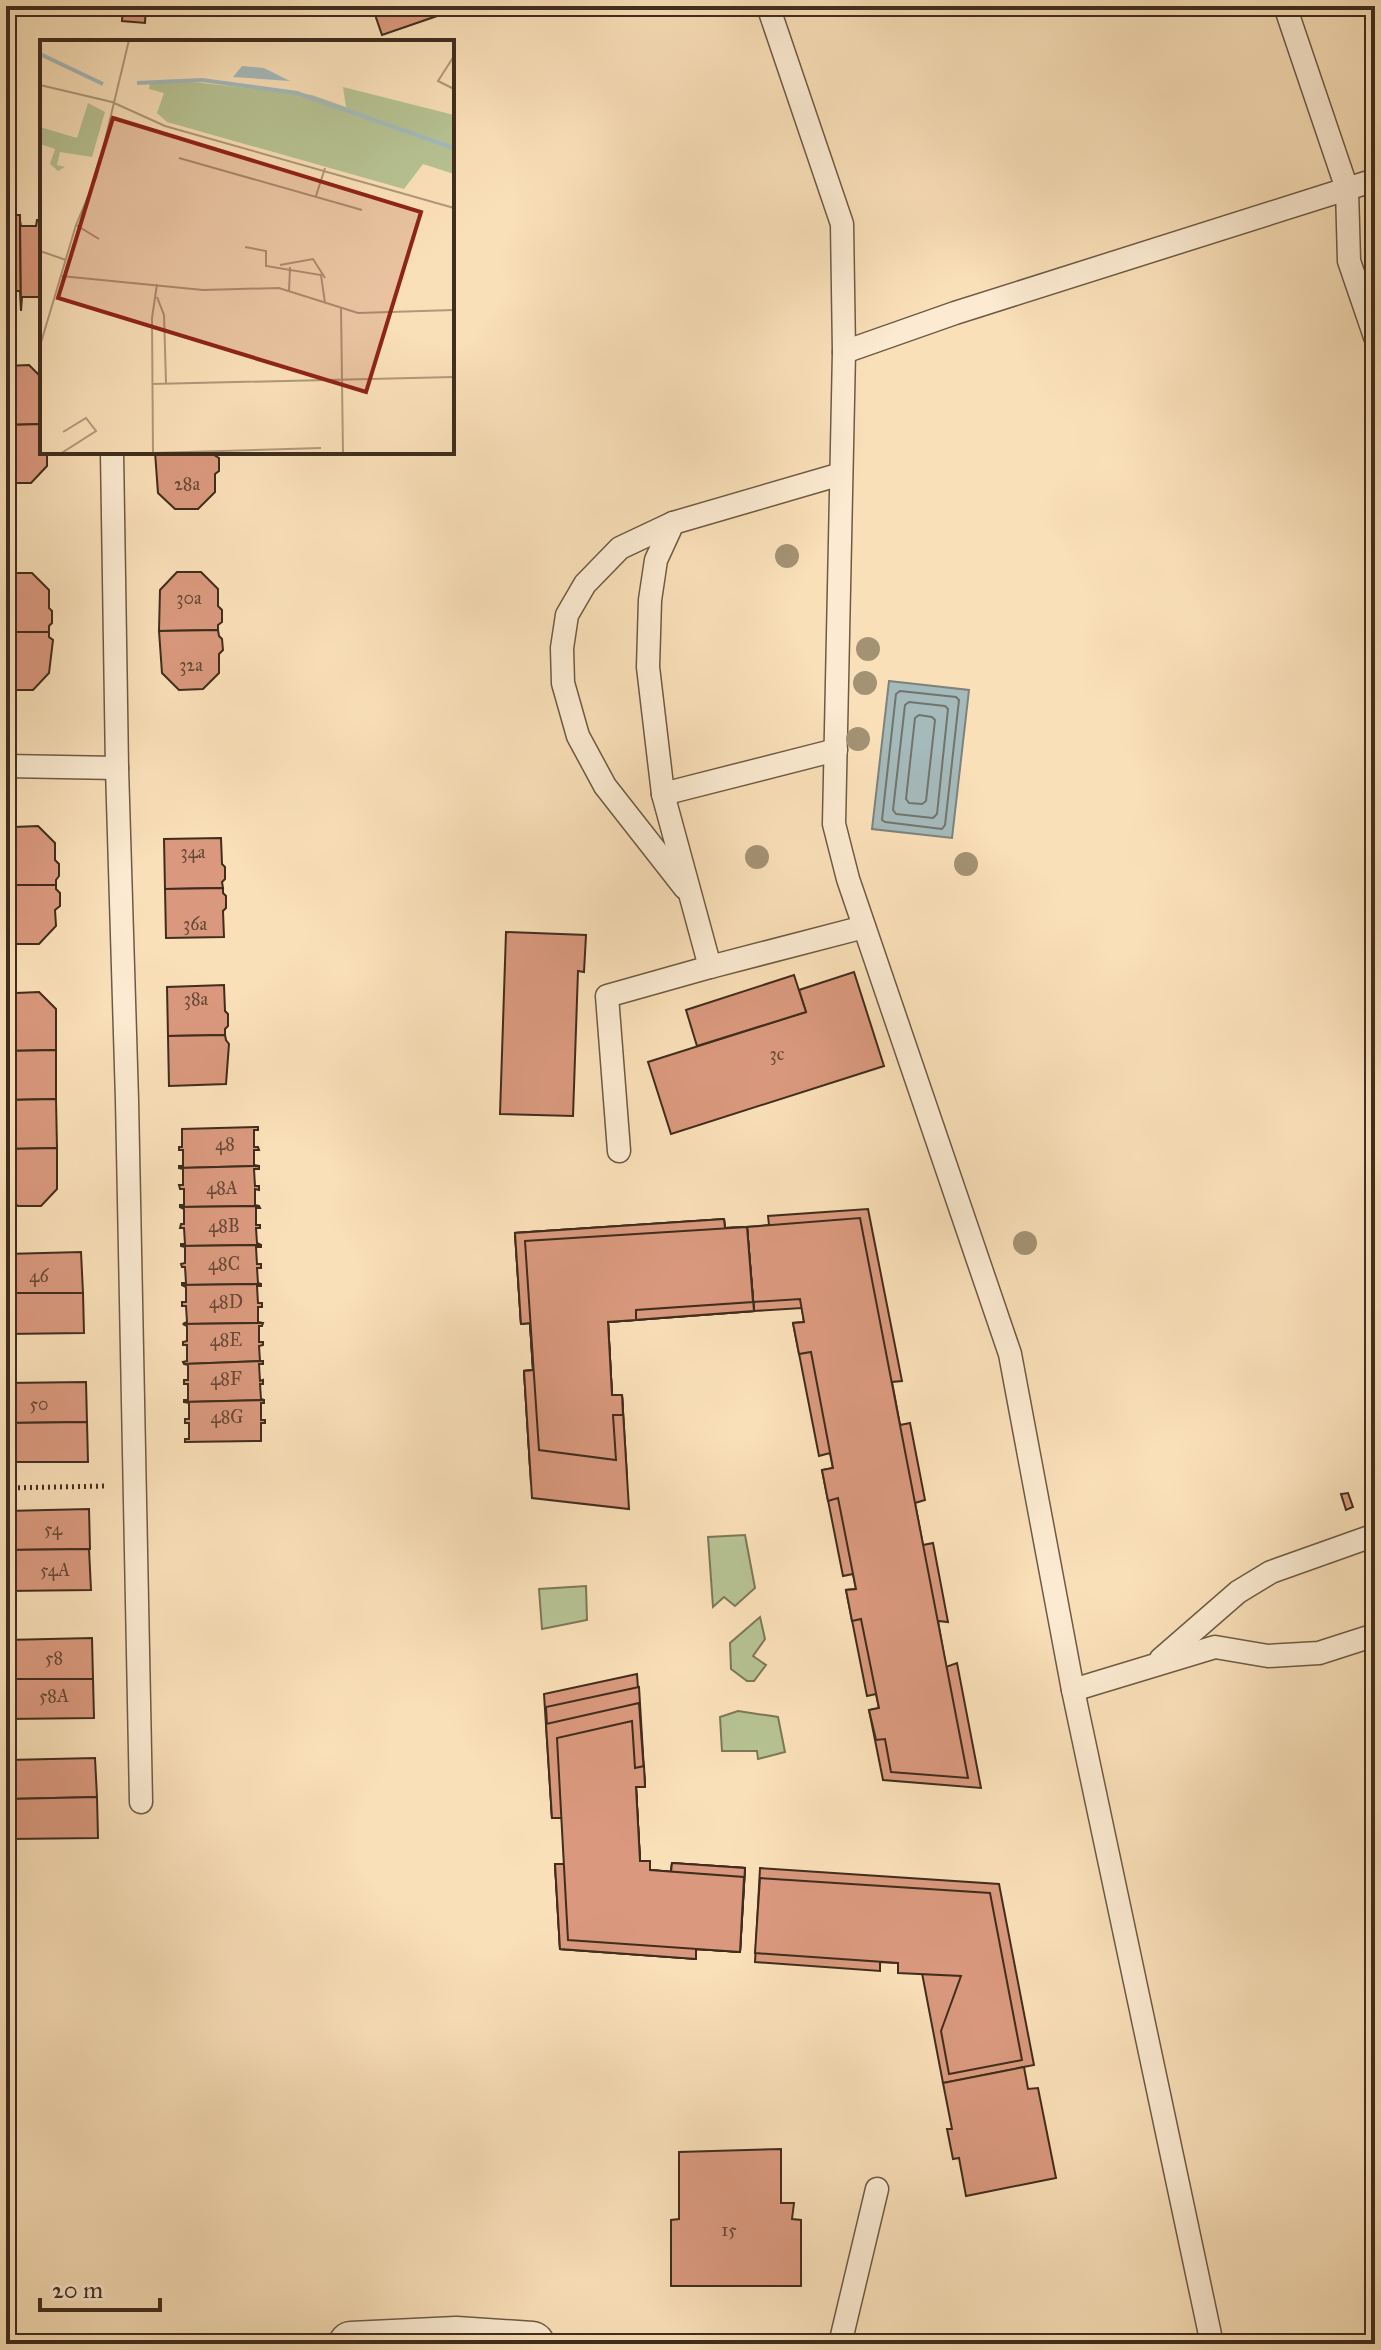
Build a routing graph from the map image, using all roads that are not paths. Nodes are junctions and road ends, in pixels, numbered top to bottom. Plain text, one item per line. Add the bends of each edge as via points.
1 (768, 6) edge
2 (1285, 6) edge
3 (1375, 180) edge
4 (1347, 189) junction
5 (1375, 337) edge
6 (844, 352) junction
7 (112, 454) edge
8 (841, 474) junction
9 (673, 523) junction
10 (836, 750) junction
11 (6, 766) edge
12 (117, 768) junction
13 (663, 794) junction
14 (691, 895) junction
15 (864, 927) junction
16 (710, 967) junction
17 (619, 1151) dead end
18 (1375, 1535) edge
19 (1375, 1635) edge
20 (1153, 1666) junction
21 (1073, 1690) junction
22 (141, 1802) dead end
23 (877, 2189) dead end
24 (351, 2344) edge
25 (532, 2344) edge
26 (840, 2344) edge
27 (1212, 2344) edge

1 - 6 lane via 842,224
2 - 4 lane
3 - 4 lane
4 - 5 lane via 1349,261
4 - 6 lane
6 - 8 lane
7 - 12 lane
8 - 9 lane
8 - 10 lane
9 - 13 lane via 656,560 650,600 648,667
9 - 14 lane via 620,548 585,584 567,615 563,683 578,736 605,786
10 - 13 lane
10 - 15 lane via 834,824
11 - 12 lane
12 - 22 lane
13 - 14 lane
14 - 16 lane
15 - 16 lane
15 - 21 lane via 1010,1354
16 - 17 lane via 607,996
18 - 20 lane via 1271,1572 1238,1592
19 - 20 lane via 1319,1653 1268,1656 1215,1647
20 - 21 lane
21 - 27 lane
23 - 26 lane
24 - 25 street via 456,2339

